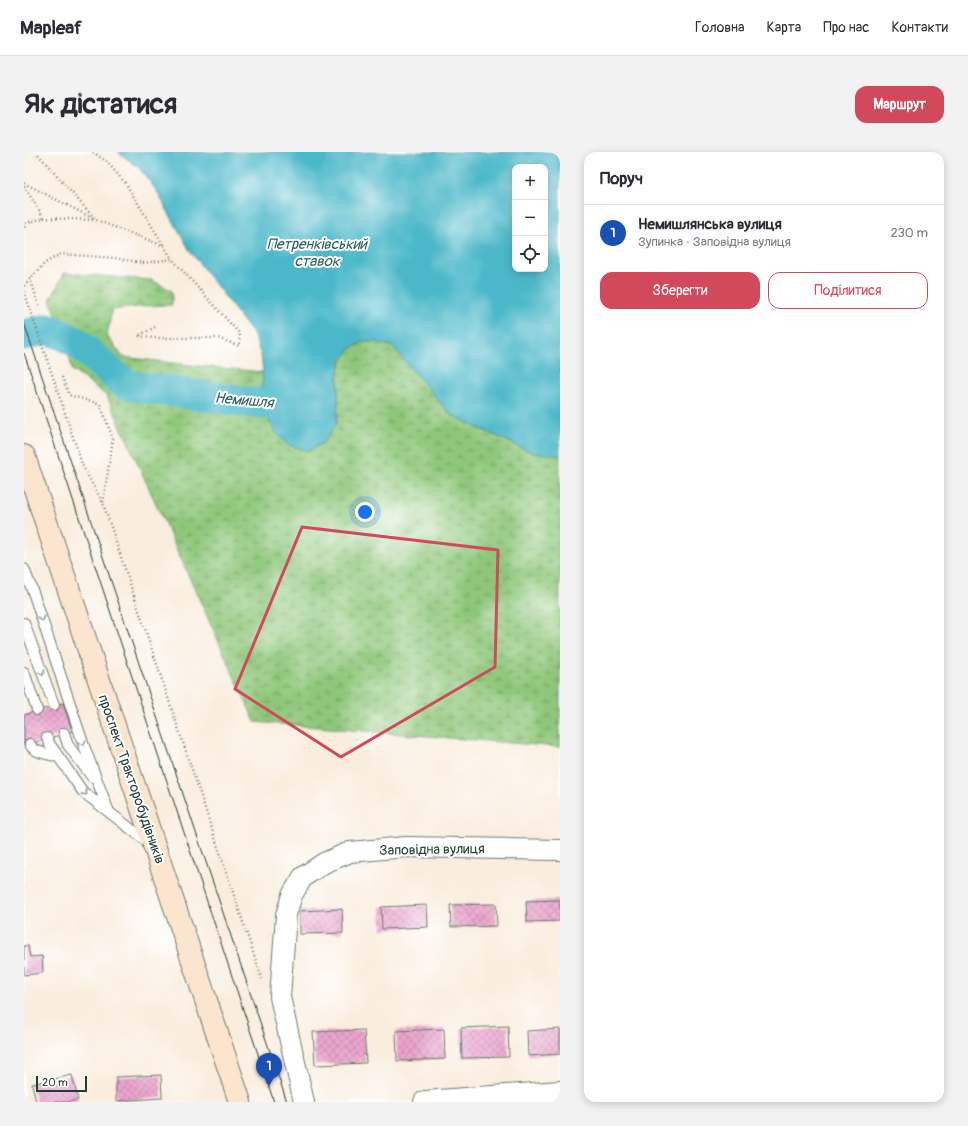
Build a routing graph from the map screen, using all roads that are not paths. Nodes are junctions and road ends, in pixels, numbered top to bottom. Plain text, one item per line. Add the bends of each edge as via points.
1 (25, 463) edge
2 (24, 570) edge
3 (24, 623) edge
4 (24, 672) edge
5 (54, 705) dead end
6 (37, 710) dead end
7 (64, 733) dead end
8 (47, 738) dead end
9 (30, 744) dead end
10 (58, 757) junction
11 (100, 788) junction
12 (109, 812) junction
13 (155, 848) junction
14 (560, 850) edge
15 (560, 1092) edge
16 (240, 1102) edge
17 (304, 1102) edge
18 (425, 1102) edge

1 - 13 main road, проспект Тракторобудівників
2 -> 11 lane
3 -> 5 lane
4 - 6 lane
7 - 11 lane via 68,745
8 - 10 lane
9 - 10 lane via 35,750
10 -> 12 lane via 83,792
11 - 12 lane
12 - 13 lane
13 - 16 main road, проспект Тракторобудівників
14 - 17 street, Заповідна вулиця via 406,847 350,852 324,863 303,877 292,895 286,915 280,997
15 - 18 street

